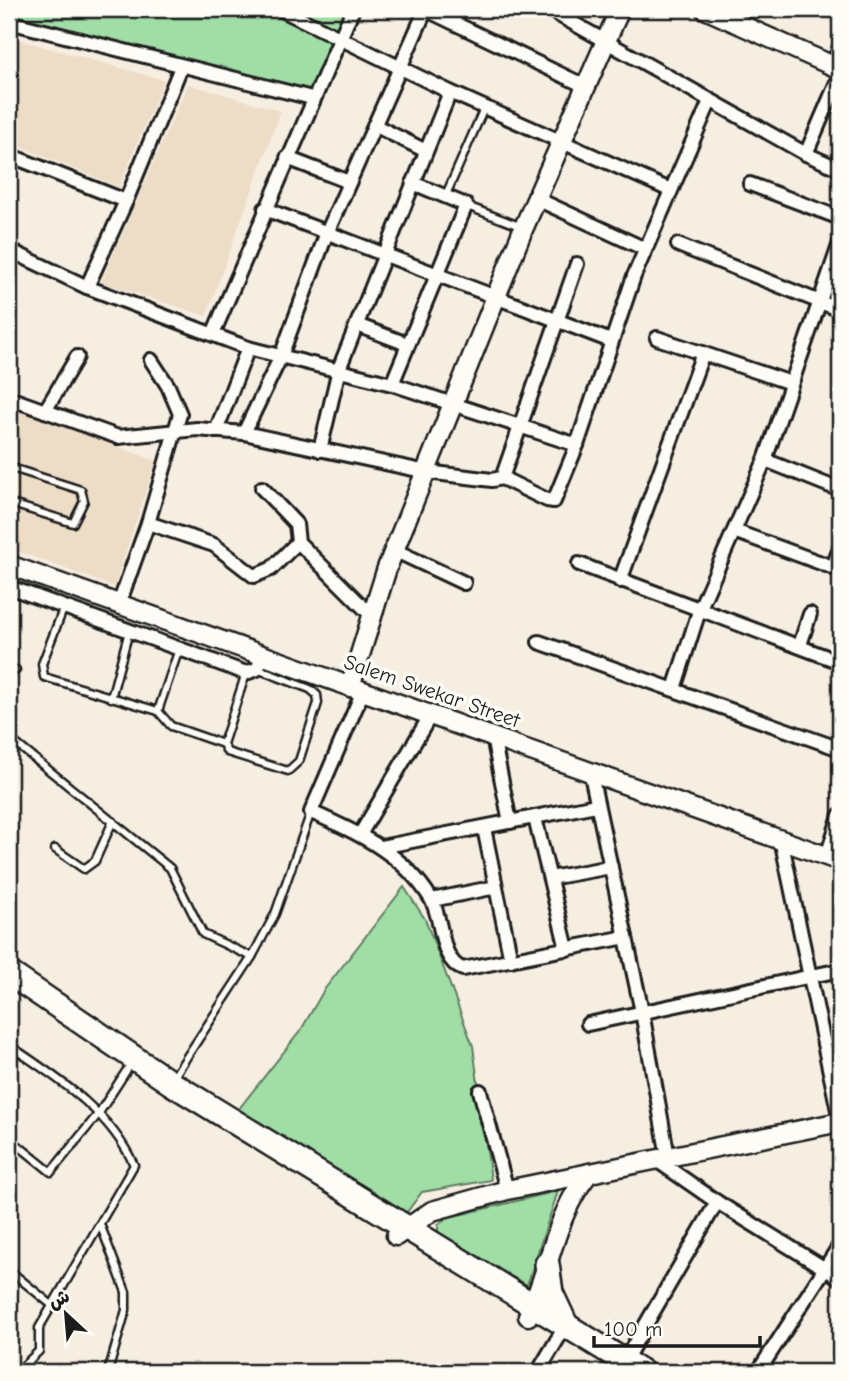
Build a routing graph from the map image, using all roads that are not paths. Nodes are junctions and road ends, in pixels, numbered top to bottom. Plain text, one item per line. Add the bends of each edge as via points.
1 (279, 9) edge
2 (353, 9) edge
3 (425, 9) edge
4 (548, 9) edge
5 (620, 9) edge
6 (705, 9) edge
7 (9, 22) edge
8 (341, 38) junction
9 (604, 42) junction
10 (840, 47) edge
11 (181, 67) junction
12 (399, 69) junction
13 (838, 70) edge
14 (585, 86) junction
15 (450, 92) junction
16 (312, 98) junction
17 (710, 101) junction
18 (485, 106) junction
19 (374, 125) junction
20 (562, 139) junction
21 (426, 151) junction
22 (806, 154) junction
23 (9, 155) edge
24 (287, 158) junction
25 (840, 170) edge
26 (349, 182) junction
27 (413, 183) junction
28 (750, 184) dead end
29 (670, 190) junction
30 (445, 197) junction
31 (537, 199) junction
32 (126, 201) junction
33 (466, 205) junction
34 (265, 209) junction
35 (840, 218) edge
36 (524, 227) junction
37 (326, 234) junction
38 (840, 243) edge
39 (678, 245) dead end
40 (645, 249) junction
41 (9, 250) edge
42 (384, 255) junction
43 (577, 264) dead end
44 (437, 276) junction
45 (87, 287) junction
46 (496, 300) junction
47 (819, 302) junction
48 (840, 310) edge
49 (557, 323) junction
50 (357, 325) junction
51 (213, 334) junction
52 (657, 338) dead end
53 (611, 341) junction
54 (407, 344) junction
55 (248, 348) junction
56 (703, 353) junction
57 (281, 356) junction
58 (76, 357) dead end
59 (151, 360) dead end
60 (339, 369) junction
61 (791, 383) junction
62 (391, 384) junction
63 (9, 398) edge
64 (453, 403) junction
65 (45, 411) junction
66 (521, 426) junction
67 (216, 430) junction
68 (174, 433) junction
69 (244, 433) junction
70 (577, 445) junction
71 (320, 450) junction
72 (765, 460) junction
73 (9, 467) edge
74 (427, 472) junction
75 (502, 478) junction
76 (262, 488) dead end
77 (840, 490) edge
78 (9, 503) edge
79 (148, 523) junction
80 (734, 530) junction
81 (298, 542) junction
82 (840, 547) edge
83 (394, 550) junction
84 (579, 564) dead end
85 (9, 565) edge
86 (837, 569) edge
87 (620, 581) junction
88 (464, 583) dead end
89 (9, 587) edge
90 (119, 604) junction
91 (64, 607) junction
92 (700, 608) junction
93 (810, 614) dead end
94 (374, 618) junction
95 (130, 631) junction
96 (539, 642) dead end
97 (800, 645) junction
98 (179, 649) junction
99 (840, 662) edge
100 (255, 666) junction
101 (356, 689) junction
102 (674, 689) junction
103 (111, 698) junction
104 (158, 711) junction
105 (430, 716) junction
106 (9, 737) edge
107 (494, 737) junction
108 (223, 744) junction
109 (840, 750) edge
110 (590, 770) junction
111 (596, 805) junction
112 (311, 813) junction
113 (840, 815) edge
114 (534, 818) junction
115 (113, 821) junction
116 (510, 822) junction
117 (484, 828) junction
118 (361, 833) junction
119 (781, 839) junction
120 (381, 847) junction
121 (55, 849) dead end
122 (834, 858) edge
123 (611, 866) junction
124 (550, 878) junction
125 (496, 887) junction
126 (432, 900) junction
127 (626, 937) junction
128 (566, 949) junction
129 (252, 957) junction
130 (511, 960) junction
131 (840, 970) edge
132 (9, 973) edge
133 (811, 976) junction
134 (9, 988) edge
135 (642, 1013) junction
136 (588, 1024) dead end
137 (9, 1045) edge
138 (132, 1063) junction
139 (171, 1083) junction
140 (480, 1091) dead end
141 (99, 1113) junction
142 (840, 1121) edge
143 (9, 1138) edge
144 (662, 1158) junction
145 (589, 1173) junction
146 (507, 1190) junction
147 (717, 1202) junction
148 (100, 1224) junction
149 (401, 1232) junction
150 (840, 1245) edge
151 (547, 1264) junction
152 (824, 1269) junction
153 (9, 1270) edge
154 (840, 1278) edge
155 (53, 1306) junction
156 (531, 1312) junction
157 (563, 1330) junction
158 (630, 1369) edge
159 (17, 1372) edge
160 (108, 1372) edge
161 (538, 1372) edge
162 (758, 1372) edge

1 - 8 street
2 - 8 street
3 - 12 street
3 - 14 street
4 - 9 street
5 - 9 street
6 - 13 street
7 - 11 street
8 - 12 street
8 - 16 street
9 - 14 street
9 - 17 street
10 - 13 street
11 - 16 street
11 - 32 street
12 - 15 street
12 - 19 street
13 - 22 street
14 - 20 street
15 - 18 street
15 - 21 street
16 - 24 street
17 - 22 street
17 - 29 street
18 - 20 street
18 - 30 lane
19 - 21 street
19 - 26 street
20 - 29 street
20 - 31 street
21 - 27 street
22 - 25 street
23 - 32 street
24 - 26 street
24 - 34 street
26 - 37 street
27 - 30 street
27 - 42 street
28 - 35 street
29 - 40 street
30 - 33 street
31 - 36 street
31 - 40 street
32 - 45 street
33 - 36 lane
33 - 44 street
34 - 37 street
34 - 51 street
36 - 46 street
37 - 42 street
37 - 57 street
38 - 47 street
39 - 47 street
40 - 53 street
41 - 45 street
42 - 44 street
42 - 50 street
43 - 49 street
44 - 46 street
44 - 54 street
45 - 51 street
46 - 49 street
46 - 64 street
47 - 48 street
47 - 61 street
49 - 53 street
49 - 66 street
50 - 54 street
50 - 60 street
51 - 55 street
52 - 56 street
53 - 70 street
54 - 62 street
55 - 57 street
55 - 67 street
56 - 61 street
56 - 87 street
57 - 60 street
57 - 69 street
58 - 65 street
59 - 68 street via 177,402 180,414
60 - 62 street
60 - 71 street
61 - 72 street
62 - 64 street
63 - 65 street
64 - 66 street
64 - 74 street
65 - 68 street via 118,437
66 - 70 street
66 - 75 street
67 - 68 street
67 - 69 street
68 - 79 street
69 - 71 street
70 - 75 street via 554,500
71 - 74 street
72 - 77 street
72 - 80 street
73 - 78 lane via 81,490 84,501 73,523
74 - 75 street
74 - 83 street
76 - 81 street via 296,524
79 - 81 street via 215,545 254,576 271,569
79 - 90 street
80 - 86 street
80 - 92 street
81 - 94 street
82 - 86 street
83 - 88 street
83 - 94 street
84 - 87 street
85 - 90 street, Salem Swekar Street
87 - 92 street
89 - 91 street
90 - 100 street, Salem Swekar Street
91 - 95 street
91 - 103 lane via 41,672 44,677
92 - 97 street
92 - 102 street
93 - 97 street
94 - 101 street
95 - 98 street
95 - 103 lane
96 - 102 street
97 - 99 street
98 - 100 street
98 - 104 lane
100 - 101 street, Salem Swekar Street
100 - 108 lane
100 - 108 lane via 317,695 299,761 288,771 227,752
101 - 105 street, Salem Swekar Street
101 - 112 street
102 - 109 street
103 - 104 lane
104 - 108 lane via 171,726
105 - 107 street, Salem Swekar Street
105 - 118 street
106 - 115 lane
107 - 110 street, Salem Swekar Street
107 - 116 street
110 - 111 street
110 - 119 street, Salem Swekar Street
111 - 114 street
111 - 123 street
112 - 118 street
112 - 129 lane via 275,914
113 - 122 street
114 - 116 street
114 - 124 street
115 - 121 lane via 95,861 84,869
115 - 129 lane via 170,868 203,934
116 - 117 street
117 - 120 street
117 - 125 street
118 - 120 street
119 - 122 street, Salem Swekar Street
119 - 133 street
120 - 126 street
123 - 124 street
123 - 127 street
124 - 128 street
125 - 126 street
125 - 130 street
126 - 130 street via 450,958 458,968
127 - 128 street
127 - 135 street
128 - 130 street
129 - 139 lane
131 - 133 street
132 - 138 highway
133 - 135 street
133 - 142 street
134 - 138 highway
135 - 136 street
135 - 144 street
137 - 141 lane
138 - 139 highway
138 - 141 lane
138 - 149 highway
139 - 149 highway
140 - 146 street
141 - 143 lane via 51,1172
141 - 148 lane via 122,1139 134,1165
142 - 144 street
144 - 145 street
144 - 147 street
145 - 146 street
145 - 151 street via 562,1216
146 - 149 street via 432,1211
147 - 152 street
147 - 158 street
148 - 155 lane
148 - 160 lane via 127,1310
149 - 156 highway
150 - 152 street
151 - 156 street
151 - 157 highway
152 - 154 street
152 - 162 street
153 - 155 lane
155 - 159 lane via 39,1328 39,1351
156 - 157 highway
157 - 158 highway
157 - 161 street

